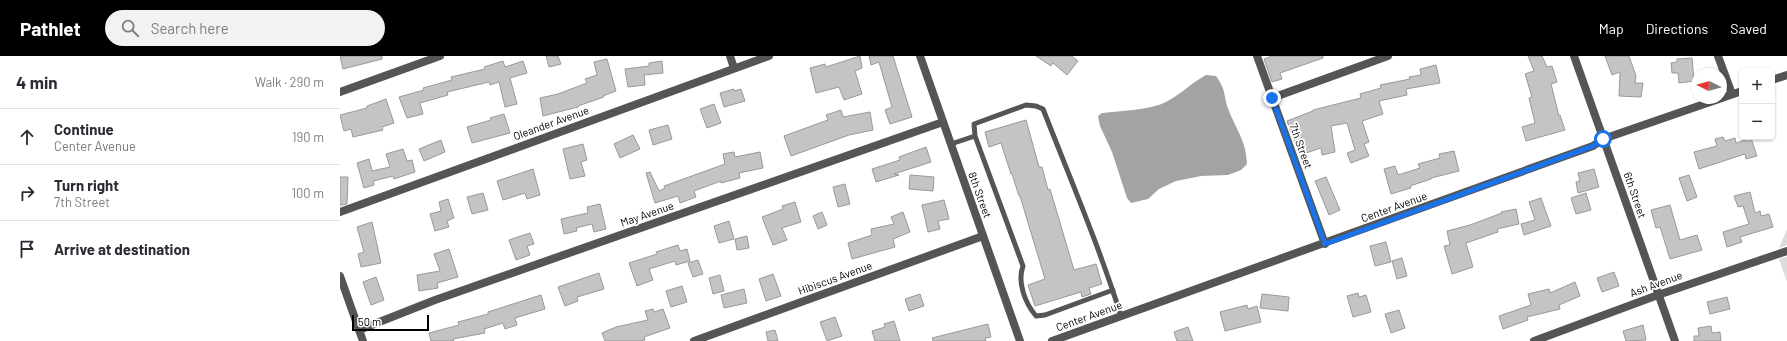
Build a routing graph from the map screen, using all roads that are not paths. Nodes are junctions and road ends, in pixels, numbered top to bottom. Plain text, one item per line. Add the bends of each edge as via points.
1 (440, 56) edge
2 (730, 56) edge
3 (769, 56) edge
4 (920, 56) edge
5 (1257, 56) edge
6 (1388, 56) edge
7 (1574, 56) edge
8 (1718, 56) edge
9 (734, 68) junction
10 (1787, 75) edge
11 (1775, 79) edge
12 (340, 92) edge
13 (1739, 92) edge
14 (1732, 94) junction
15 (1272, 98) junction
16 (943, 122) junction
17 (974, 136) junction
18 (1603, 139) junction
19 (951, 144) junction
20 (340, 212) edge
21 (983, 236) junction
22 (1325, 244) junction
23 (1787, 251) edge
24 (340, 276) edge
25 (1113, 290) junction
26 (1658, 295) junction
27 (1121, 316) junction
28 (359, 330) junction
29 (1056, 340) edge
30 (363, 341) edge
31 (694, 341) edge
32 (1020, 341) edge
33 (1534, 341) edge
34 (1675, 341) edge

1 - 12 street
2 - 9 street
3 - 9 street, Oleander Avenue
4 - 16 street, 8th Street
5 - 15 street, 7th Street
6 - 15 street
7 - 18 street, 6th Street
8 - 14 street
9 - 20 street, Oleander Avenue
10 - 11 street
13 - 14 street, Center Avenue
14 - 18 street, Center Avenue
15 - 22 street, 7th Street
16 - 19 street, 8th Street
16 - 28 street, May Avenue via 435,300
17 - 19 lane
17 - 25 lane via 1022,266 1020,284 1036,316
17 - 25 lane via 974,124 1026,105 1043,109
18 - 22 street, Center Avenue via 1586,149
18 - 26 street, 6th Street
19 - 21 street, 8th Street
21 - 31 street, Hibiscus Avenue
21 - 32 street, 8th Street
22 - 27 street, Center Avenue
23 - 26 street, Ash Avenue
24 - 28 street
25 - 27 lane
26 - 33 street, Ash Avenue
26 - 34 street, 6th Street
27 - 29 street, Center Avenue
28 - 30 street

